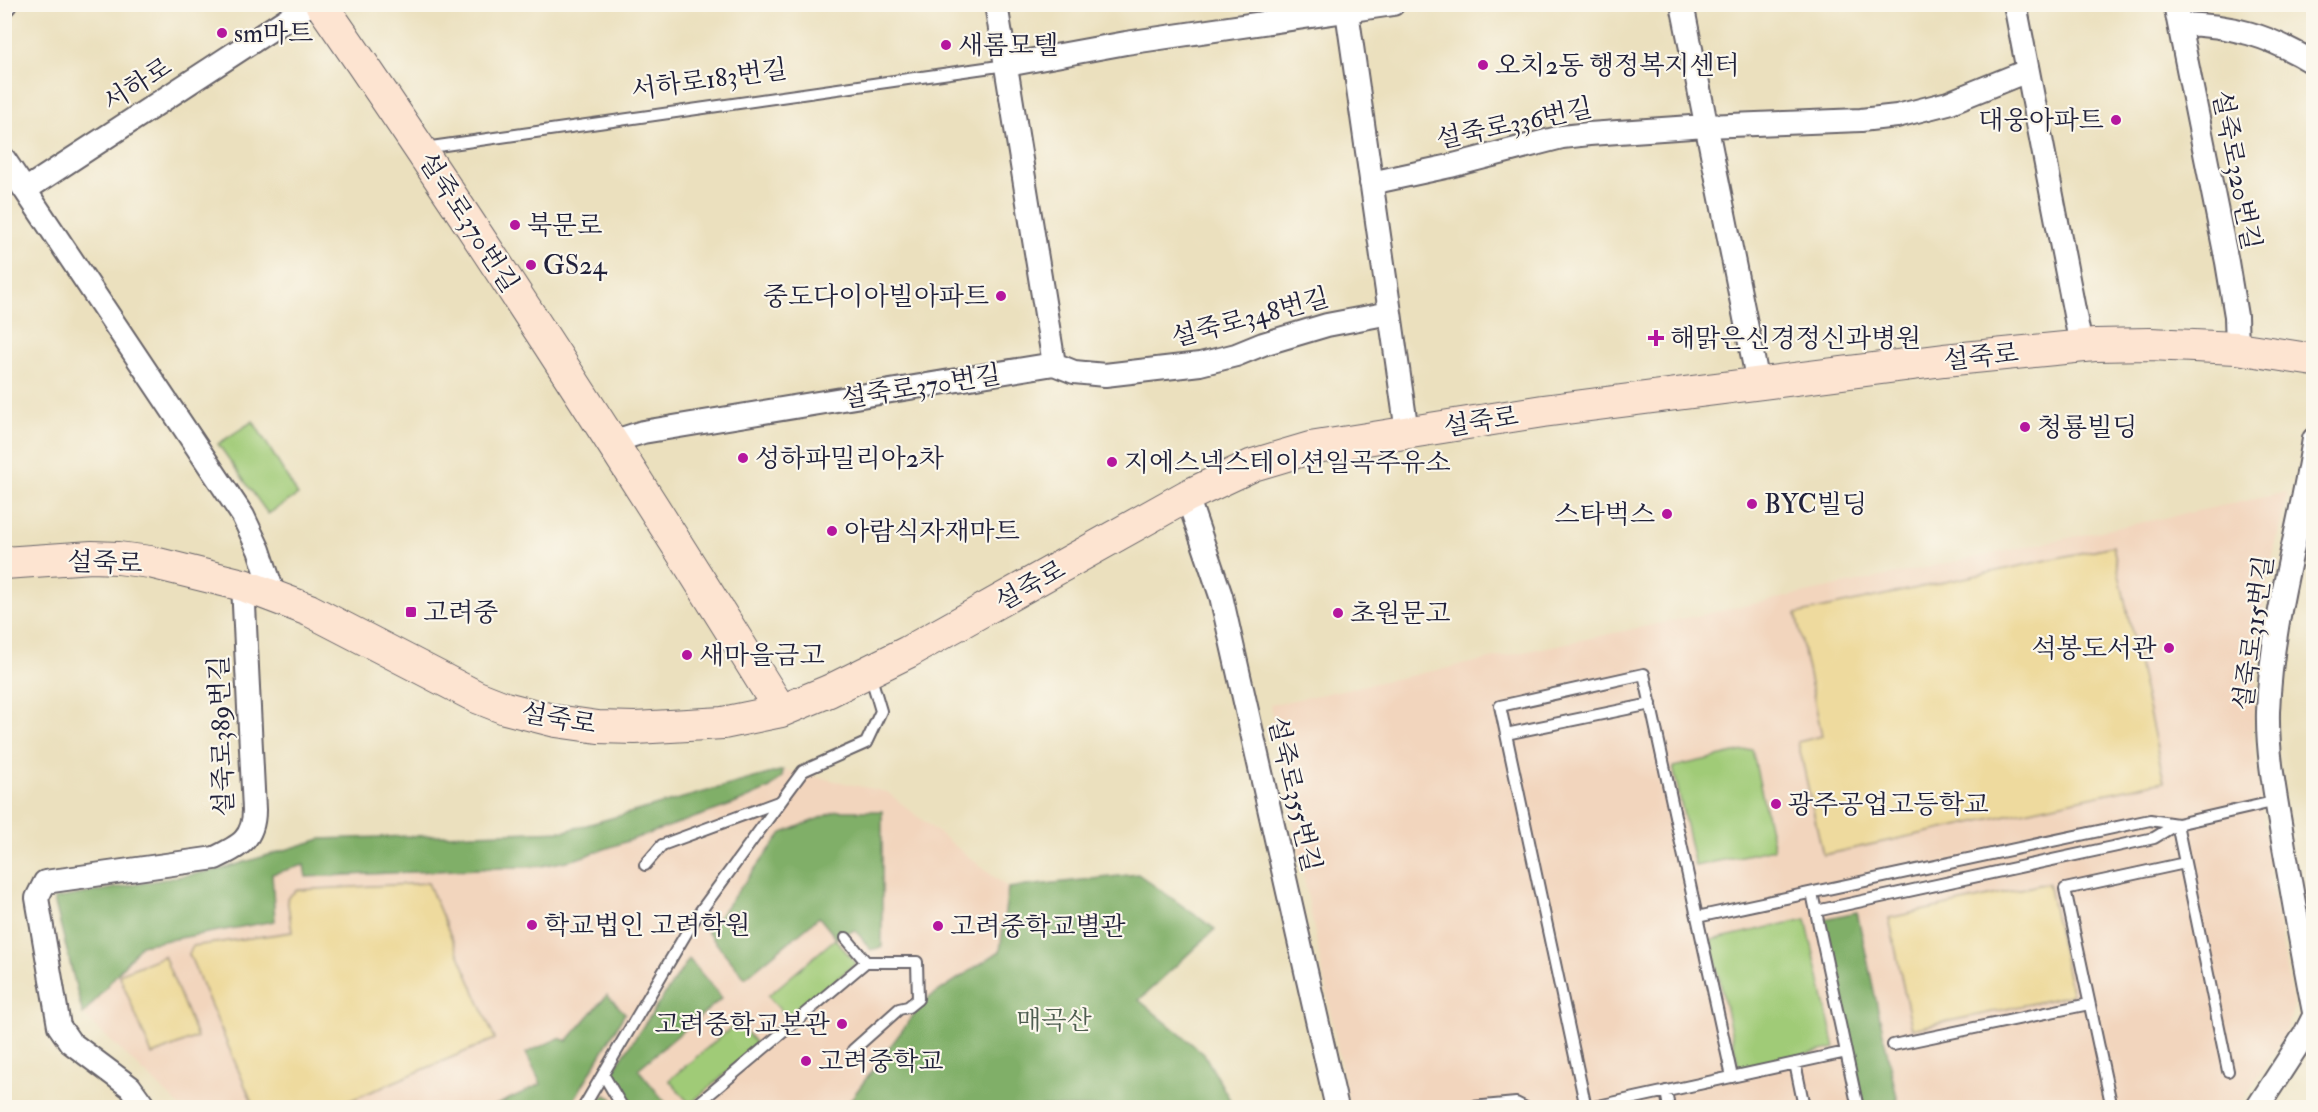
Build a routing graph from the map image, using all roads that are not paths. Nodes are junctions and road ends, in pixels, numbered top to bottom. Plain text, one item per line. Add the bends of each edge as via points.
1 (310, 4) edge
2 (321, 4) edge
3 (996, 4) edge
4 (1393, 4) edge
5 (1682, 4) edge
6 (2015, 4) edge
7 (1346, 8) edge
8 (2177, 14) edge
9 (2313, 63) edge
10 (1006, 65) junction
11 (2027, 71) junction
12 (1706, 126) junction
13 (420, 148) junction
14 (4, 159) edge
15 (1371, 183) junction
16 (25, 190) junction
17 (1390, 313) junction
18 (2081, 346) junction
19 (2237, 348) junction
20 (2313, 360) edge
21 (1054, 364) junction
22 (1758, 383) junction
23 (1407, 432) junction
24 (2313, 439) edge
25 (612, 442) junction
26 (1188, 496) junction
27 (4, 563) edge
28 (243, 585) junction
29 (274, 595) junction
30 (869, 671) junction
31 (1651, 704) junction
32 (781, 711) junction
33 (1506, 734) junction
34 (780, 801) junction
35 (2277, 801) junction
36 (2177, 824) junction
37 (2185, 863) junction
38 (645, 865) dead end
39 (1812, 892) junction
40 (1816, 911) junction
41 (1697, 917) junction
42 (846, 938) dead end
43 (866, 962) junction
44 (2090, 1004) junction
45 (2313, 1014) edge
46 (1893, 1045) dead end
47 (853, 1050) dead end
48 (1846, 1052) junction
49 (1795, 1063) junction
50 (2228, 1071) dead end
51 (603, 1074) junction
52 (1732, 1077) junction
53 (1666, 1091) junction
54 (1803, 1102) dead end
55 (1618, 1104) edge
56 (145, 1107) edge
57 (583, 1107) edge
58 (623, 1107) edge
59 (693, 1107) edge
60 (1337, 1107) edge
61 (1461, 1107) edge
62 (1526, 1107) edge
63 (1587, 1107) edge
64 (1669, 1107) edge
65 (1858, 1107) edge
66 (2112, 1107) edge
67 (2257, 1107) edge

1 - 16 street, 서하로
2 - 13 main road, 설죽로370번길
3 - 10 street
4 - 7 street, 서하로183번길
5 - 12 street
6 - 11 street
7 - 10 street, 서하로183번길
7 - 15 street
8 - 9 street via 2261,35
8 - 19 street, 설죽로320번길 via 2229,273
10 - 13 lane, 서하로183번길
10 - 21 street
11 - 12 street, 설죽로336번길 via 1948,103 1898,116
11 - 18 street
12 - 15 street, 설죽로336번길 via 1562,137
12 - 22 street
13 - 25 main road, 설죽로370번길
14 - 16 street
15 - 17 street
16 - 29 street via 243,516
17 - 21 street, 설죽로348번길 via 1327,325 1200,364 1105,375 1074,372
17 - 23 street
18 - 19 main road, 설죽로
18 - 22 main road, 설죽로
19 - 20 main road, 설죽로
21 - 25 street, 설죽로370번길 via 643,432
22 - 23 main road, 설죽로
23 - 26 main road, 설죽로 via 1282,456 1253,465
24 - 35 street, 설죽로315번길 via 2272,670 2268,712
25 - 32 main road, 설죽로370번길
26 - 30 main road, 설죽로
26 - 60 street, 설죽로355번길 via 1221,596
27 - 28 main road, 설죽로 via 118,558
28 - 29 main road, 설죽로
28 - 56 street, 설죽로389번길 via 254,810 254,825 246,839 215,858 45,882 37,898 59,1026 70,1042 130,1087
29 - 32 main road, 설죽로 via 477,697 556,721 598,728 659,727 723,723
30 - 32 main road, 설죽로
30 - 34 lane via 881,711 866,743 802,771
31 - 33 lane
31 - 33 lane via 1644,674 1500,706
31 - 41 lane
33 - 63 lane
34 - 38 lane via 662,845
34 - 51 lane via 694,920
35 - 36 lane
35 - 45 street, 설죽로315번길
36 - 37 lane
36 - 39 lane via 2150,819
36 - 40 lane via 2154,838
37 - 44 lane via 2065,889
37 - 50 lane
39 - 40 lane
39 - 41 lane
40 - 48 lane
41 - 52 lane
42 - 43 lane
43 - 47 lane via 917,962 918,999 899,1009
43 - 59 lane
44 - 46 lane
44 - 66 lane
45 - 67 street, 설죽로315번길
48 - 49 lane
48 - 65 lane
49 - 52 lane
49 - 54 lane
51 - 57 lane
51 - 58 lane
52 - 53 lane
53 - 55 lane
53 - 64 lane
55 - 63 lane
61 - 62 lane via 1516,1103

